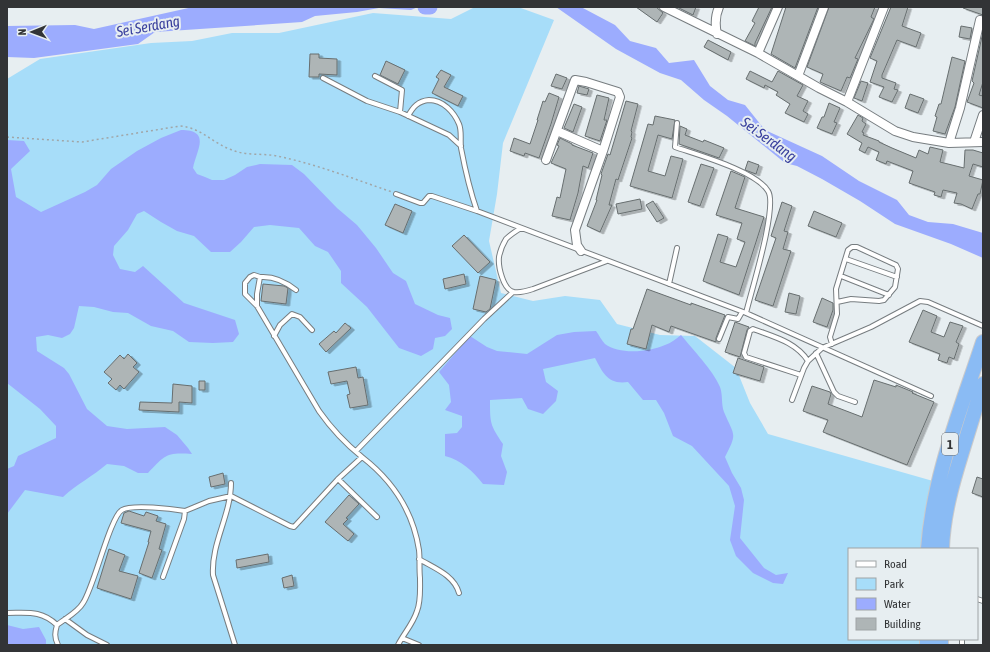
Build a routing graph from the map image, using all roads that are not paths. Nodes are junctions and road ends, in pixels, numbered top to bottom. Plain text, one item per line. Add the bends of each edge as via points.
1 (719, 7) edge
2 (778, 7) edge
3 (824, 7) edge
4 (884, 7) edge
5 (668, 8) edge
6 (980, 20) dead end
7 (717, 34) junction
8 (758, 53) junction
9 (375, 76) dead end
10 (798, 76) junction
11 (323, 78) dead end
12 (847, 102) junction
13 (400, 112) junction
14 (983, 115) edge
15 (408, 116) junction
16 (677, 123) dead end
17 (556, 131) junction
18 (974, 142) junction
19 (983, 142) edge
20 (949, 143) junction
21 (461, 146) junction
22 (603, 151) junction
23 (546, 160) dead end
24 (396, 194) road end
25 (477, 211) junction
26 (521, 228) junction
27 (677, 248) dead end
28 (581, 251) junction
29 (846, 259) junction
30 (608, 261) junction
31 (841, 276) junction
32 (260, 277) junction
33 (897, 277) junction
34 (669, 284) junction
35 (296, 290) dead end
36 (513, 292) junction
37 (889, 295) junction
38 (837, 302) junction
39 (257, 306) junction
40 (744, 312) junction
41 (983, 326) edge
42 (312, 330) dead end
43 (274, 336) junction
44 (719, 339) dead end
45 (983, 342) edge
46 (832, 344) junction
47 (822, 348) junction
48 (816, 353) junction
49 (808, 361) junction
50 (801, 375) junction
51 (983, 384) edge
52 (931, 396) dead end
53 (792, 400) dead end
54 (855, 402) dead end
55 (356, 451) junction
56 (362, 456) junction
57 (338, 479) junction
58 (231, 483) dead end
59 (231, 496) junction
60 (185, 511) junction
61 (377, 517) dead end
62 (928, 548) edge
63 (942, 548) edge
64 (419, 559) junction
65 (163, 577) dead end
66 (459, 593) dead end
67 (7, 613) edge
68 (65, 619) junction
69 (58, 625) junction
70 (402, 638) junction
71 (58, 645) edge
72 (107, 645) edge
73 (234, 645) edge
74 (398, 645) edge
75 (419, 645) edge

1 - 7 street via 716,14
2 - 8 street
3 - 10 street
4 - 12 street
5 - 7 street
6 - 20 street via 960,108
7 - 8 street
8 - 10 street
9 - 13 lane via 402,90
10 - 12 street
11 - 13 lane via 367,101
12 - 20 street via 895,131 913,138
13 - 15 lane
14 - 18 street
15 - 21 lane via 449,135
15 - 21 lane via 413,107 420,102 428,100 444,105 451,110 459,124
16 - 40 lane via 675,147 747,173 770,194 767,234
17 - 22 street
17 - 22 street via 575,80 618,92 620,97
17 - 23 street
18 - 19 street
18 - 20 street
21 - 25 lane via 471,195
22 - 28 street via 575,230 577,245
24 - 25 lane via 420,203 432,196
25 - 26 lane
26 - 28 lane
26 - 36 lane via 507,238 499,257 504,282
27 - 34 lane
28 - 30 lane
29 - 31 lane
29 - 33 lane
29 - 33 lane via 848,250 857,247 896,265
30 - 34 lane
30 - 36 lane via 533,289
31 - 37 lane
31 - 38 lane via 836,289
32 - 35 lane via 287,283
32 - 39 lane
32 - 39 lane via 250,277 244,287 245,294
33 - 37 lane via 895,287
34 - 40 lane
36 - 55 lane
37 - 38 lane via 879,301 851,299
38 - 46 lane via 837,314 830,337
39 - 43 lane
40 - 44 lane via 738,319 728,317
40 - 47 lane
41 - 46 lane via 928,302 920,302
42 - 43 lane via 300,317 292,314 280,325
43 - 55 lane via 319,411 336,433
45 - 62 highway, 1 via 940,475
46 - 47 lane
47 - 48 lane
47 - 52 lane
48 - 49 lane
48 - 54 lane via 834,392
49 - 50 lane
49 - 50 lane via 795,346 750,330 744,354 746,357
50 - 53 lane
51 - 63 highway, 1 via 949,498
55 - 56 lane
56 - 57 lane
56 - 64 lane via 391,484 407,509 416,535
57 - 59 lane via 294,526
57 - 61 lane
58 - 59 lane
59 - 60 lane via 209,501
59 - 73 lane via 215,552 213,575
60 - 65 lane
60 - 68 lane via 126,508 120,512 105,544 85,601
64 - 66 lane via 456,583
64 - 70 lane via 418,609
67 - 69 lane via 36,613 44,615
68 - 69 lane
68 - 72 lane via 87,635
69 - 71 lane via 55,632
70 - 74 lane
70 - 75 lane

